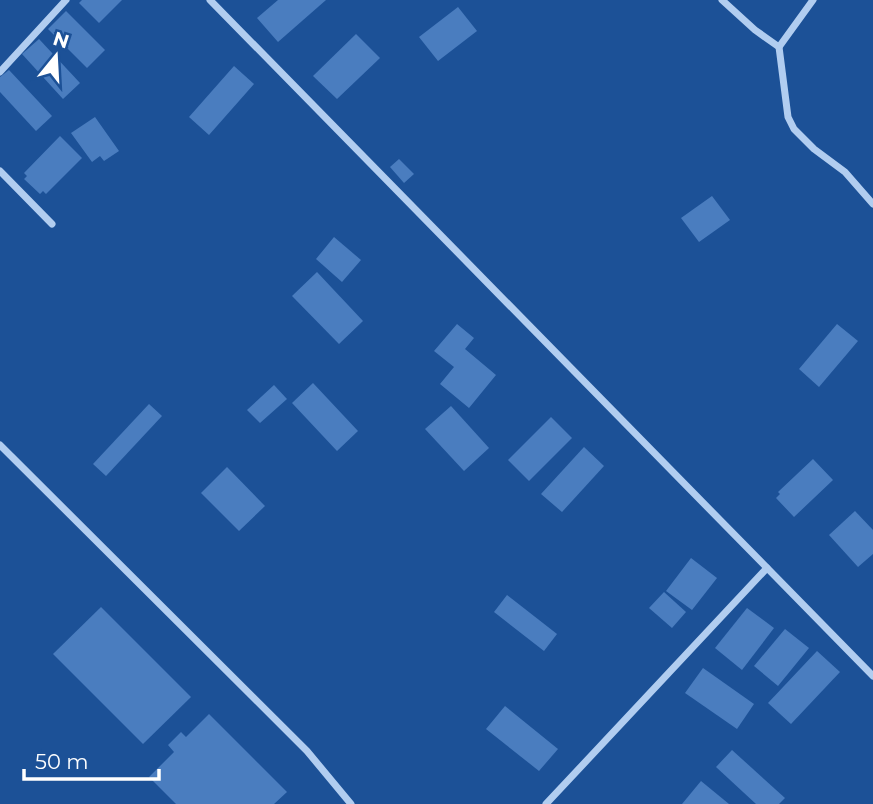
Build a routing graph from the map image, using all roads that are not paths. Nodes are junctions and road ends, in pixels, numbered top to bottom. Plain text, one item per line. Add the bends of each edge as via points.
1 (66, 0) edge
2 (211, 0) edge
3 (722, 0) edge
4 (813, 0) edge
5 (779, 47) junction
6 (0, 72) edge
7 (0, 172) edge
8 (873, 204) edge
9 (52, 224) dead end
10 (0, 445) edge
11 (767, 568) junction
12 (873, 676) edge
13 (349, 803) edge
14 (546, 804) edge

1 - 6 street
2 - 11 street
3 - 5 street
4 - 5 street
5 - 8 street via 794,129 845,172
7 - 9 street
10 - 13 street via 307,751
11 - 12 street
11 - 14 street

